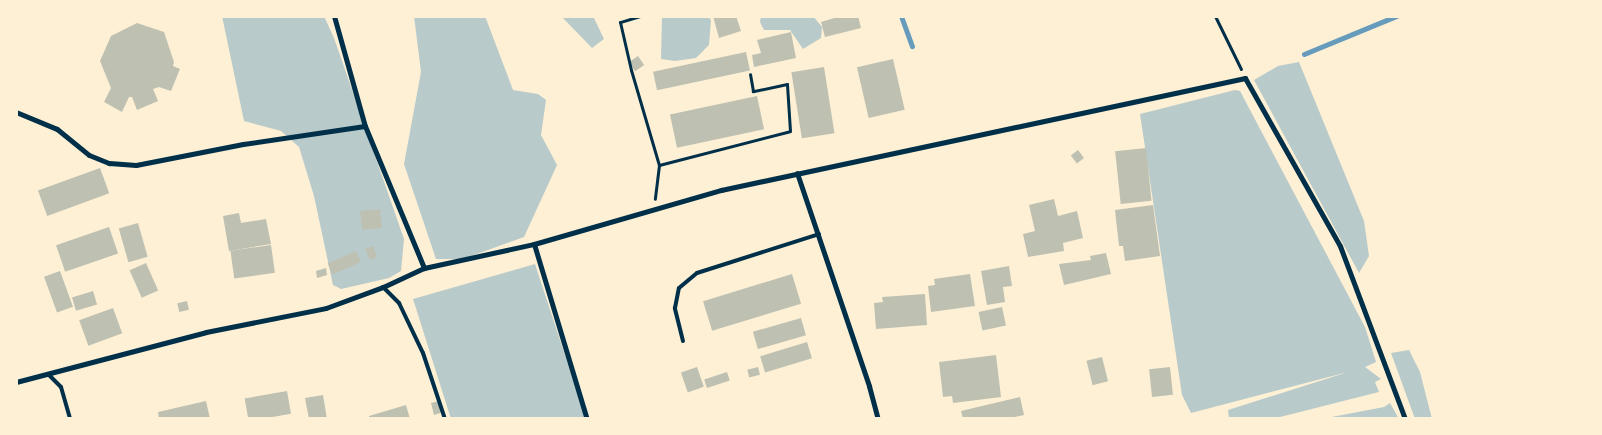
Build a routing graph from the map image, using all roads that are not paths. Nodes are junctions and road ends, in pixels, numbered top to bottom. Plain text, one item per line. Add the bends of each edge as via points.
1 (334, 16) edge
2 (16, 112) edge
3 (365, 126) junction
4 (797, 173) junction
5 (819, 234) junction
6 (534, 244) junction
7 (424, 268) junction
8 (383, 287) junction
9 (683, 341) dead end
10 (48, 374) junction
11 (16, 382) edge
12 (70, 419) edge
13 (445, 419) edge
14 (587, 419) edge
15 (878, 419) edge
16 (1405, 419) edge

1 - 3 street
2 - 3 street via 57,129 89,155 110,163 136,165 243,144
3 - 7 street
4 - 5 street
4 - 6 street via 654,207
4 - 16 street via 1245,78 1340,246
5 - 9 lane via 697,273 679,288 675,308
5 - 15 street
6 - 7 street
6 - 14 street
7 - 8 street
8 - 10 street via 326,308 206,332
8 - 13 lane via 399,303 423,353
10 - 11 street
10 - 12 lane via 61,387

